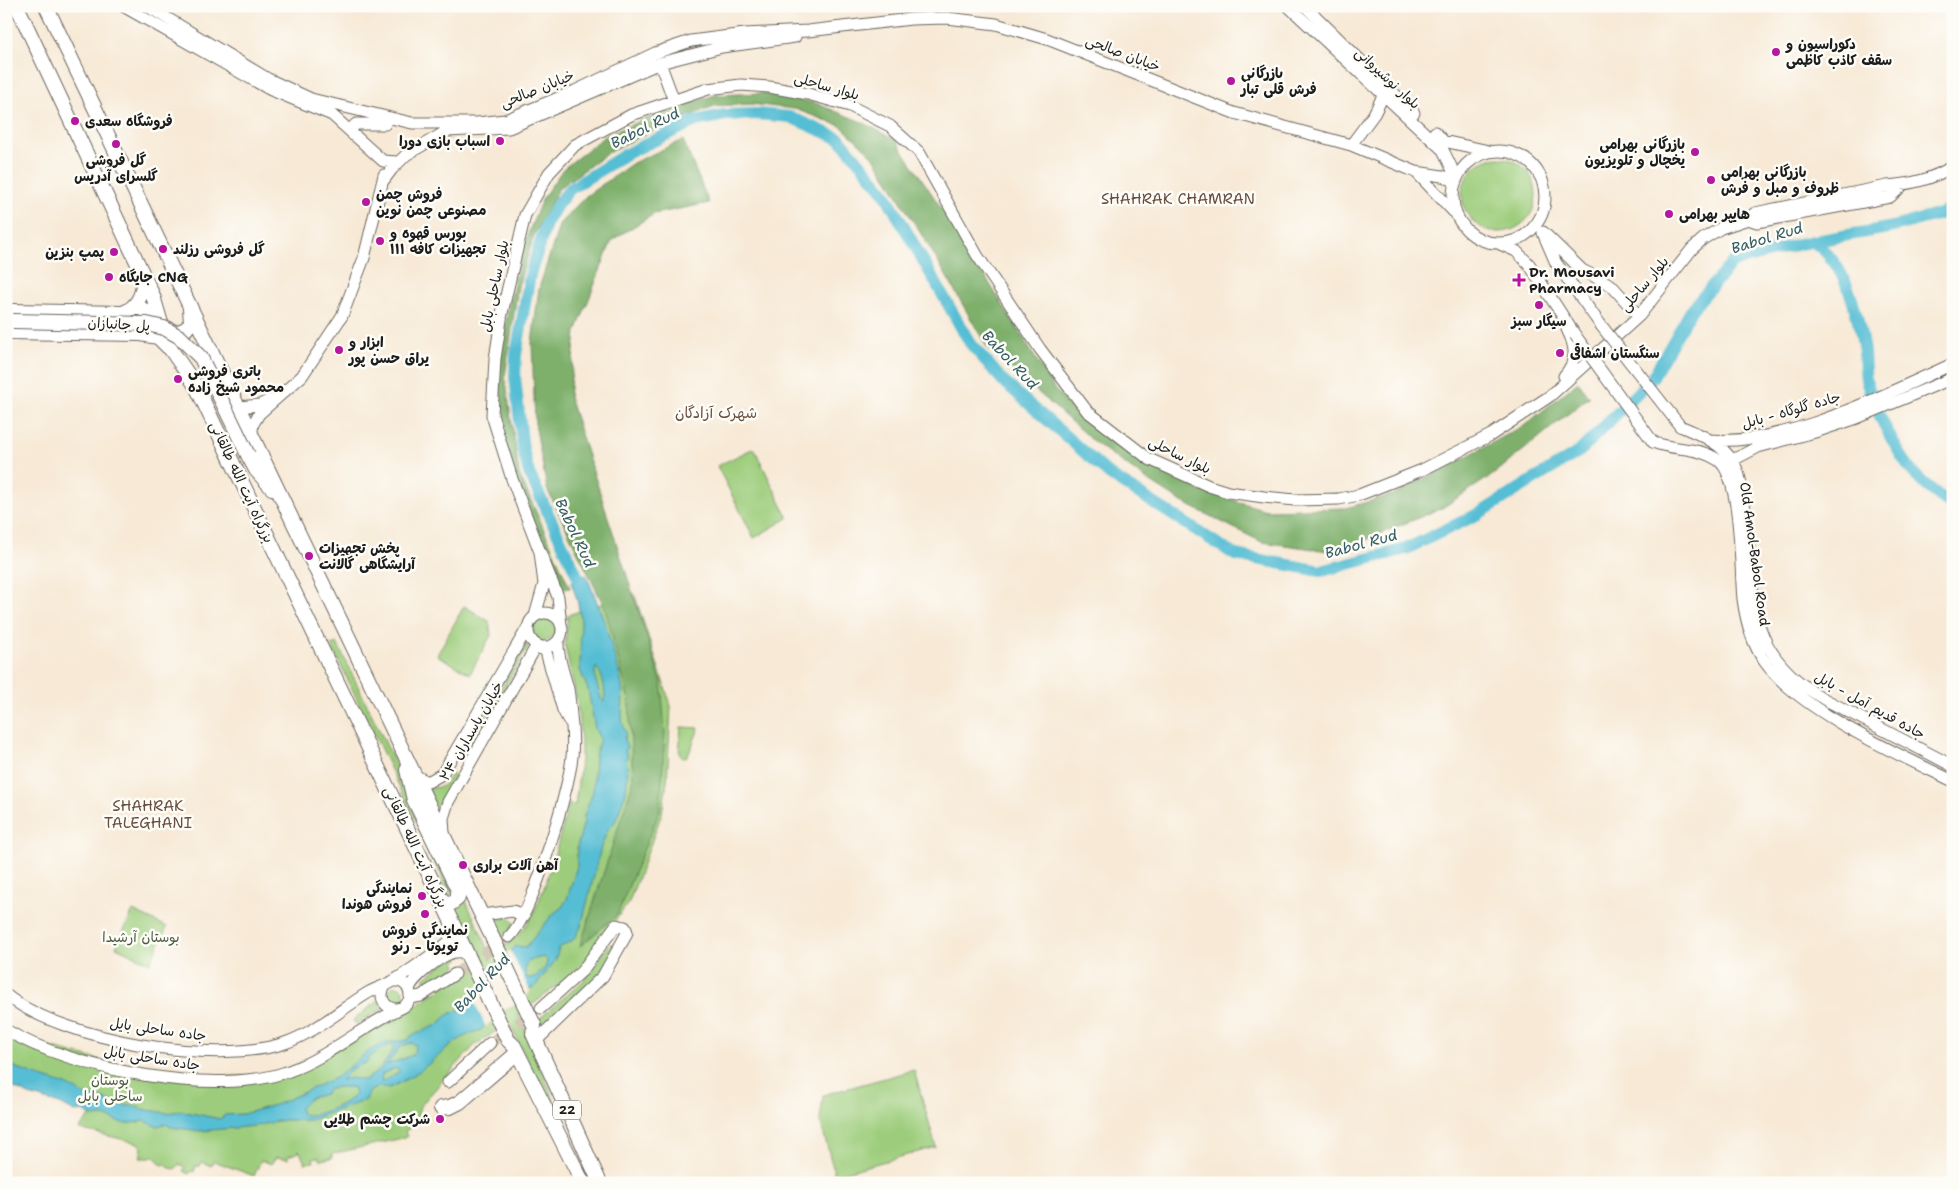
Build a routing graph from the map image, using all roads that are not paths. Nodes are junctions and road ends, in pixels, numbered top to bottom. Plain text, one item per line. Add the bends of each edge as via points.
1 (16, 6) edge
2 (46, 6) edge
3 (123, 6) edge
4 (147, 6) edge
5 (1288, 6) edge
6 (1305, 6) edge
7 (808, 30) junction
8 (219, 56) junction
9 (660, 62) junction
10 (1384, 94) junction
11 (674, 101) junction
12 (335, 111) junction
13 (435, 122) junction
14 (407, 123) junction
15 (353, 135) junction
16 (435, 137) junction
17 (424, 144) junction
18 (1352, 145) junction
19 (1491, 151) junction
20 (383, 161) junction
21 (1447, 161) junction
22 (398, 162) junction
23 (1953, 166) edge
24 (1416, 172) junction
25 (1442, 176) junction
26 (1456, 180) junction
27 (384, 181) junction
28 (1456, 214) junction
29 (1541, 218) junction
30 (1543, 232) junction
31 (1498, 243) junction
32 (143, 276) junction
33 (1551, 297) junction
34 (154, 300) junction
35 (190, 307) junction
36 (133, 308) junction
37 (1639, 316) junction
38 (8, 321) edge
39 (141, 334) junction
40 (171, 350) junction
41 (212, 353) junction
42 (1952, 366) edge
43 (1953, 378) edge
44 (196, 386) junction
45 (278, 396) junction
46 (1550, 396) junction
47 (238, 407) junction
48 (1855, 413) junction
49 (251, 436) junction
50 (1709, 440) junction
51 (1728, 462) junction
52 (281, 497) junction
53 (540, 552) junction
54 (535, 616) junction
55 (561, 625) junction
56 (528, 627) junction
57 (558, 641) junction
58 (541, 647) junction
59 (572, 728) junction
60 (404, 754) junction
61 (452, 758) junction
62 (1953, 766) edge
63 (467, 768) junction
64 (414, 775) junction
65 (1953, 781) edge
66 (445, 838) junction
67 (440, 897) junction
68 (482, 915) junction
69 (524, 916) junction
70 (453, 925) junction
71 (509, 937) tunnel mouth
72 (468, 956) junction
73 (422, 972) junction
74 (455, 974) tunnel mouth
75 (389, 983) junction
76 (433, 988) junction
77 (410, 994) junction
78 (6, 995) edge
79 (401, 1008) junction
80 (541, 1008) tunnel mouth
81 (6, 1030) edge
82 (534, 1034) junction
83 (490, 1043) tunnel mouth
84 (513, 1046) junction
85 (448, 1082) dead end
86 (441, 1108) dead end
87 (574, 1175) edge
88 (583, 1183) edge
89 (606, 1183) edge

1 - 32 highway, بزرگراه آیت الله طالقانی
2 - 35 highway, بزرگراه آیت الله طالقانی
3 - 8 main road
4 - 8 main road
5 - 10 main road, بلوار نوشیروانی
6 - 19 main road, بلوار نوشیروانی via 1443,141
7 - 9 main road, خيابان صالحی via 797,37 722,47
7 - 13 main road, خيابان صالحی via 691,41 655,53 504,120
7 - 18 main road, خيابان صالحی via 911,19 947,18 996,24 1047,39 1234,112
8 - 12 main road, خيابان صالحی
9 - 11 main road
9 - 16 main road, خيابان صالحی via 509,128 447,131
10 - 18 main road
10 - 21 main road, بلوار نوشیروانی via 1443,150
11 - 46 main road, بلوار ساحلی via 708,89 741,85 768,87 850,106 890,126 919,152 977,256 1087,411 1149,459 1222,490 1295,500 1359,495 1422,470 1478,442
11 - 53 main road, بلوار ساحلی بابل via 631,115 575,145 549,173 525,215 502,313 492,415
12 - 14 main road, خيابان صالحی
12 - 15 main road, خيابان صالحی
13 - 14 main road, خيابان صالحی
13 - 16 main road via 428,130
14 - 15 main road via 356,124 352,128
14 - 17 main road via 419,131
15 - 20 main road, خيابان صالحی
16 - 17 main road, خيابان صالحی
17 - 22 main road, خيابان صالحی
18 - 24 main road, خيابان صالحی
19 - 26 main road via 1470,161
19 - 29 main road via 1511,152 1533,165 1545,188 1546,201
20 - 22 main road
20 - 27 main road
21 - 25 main road
21 - 26 main road, بلوار نوشیروانی
22 - 27 main road, خيابان صالحی
23 - 37 main road, بلوار ساحلی via 1933,177 1901,187 1887,186 1755,213 1748,219 1710,233 1692,248
24 - 25 main road
24 - 28 main road
25 - 26 main road
26 - 28 main road via 1453,202
27 - 45 main road via 364,258 342,316 302,376
28 - 31 main road via 1466,229 1477,237
29 - 30 main road
29 - 31 main road via 1523,237
30 - 37 main road via 1582,270 1611,285
30 - 50 main road, bridge via 1556,263 1680,426
31 - 33 main road via 1516,251 1529,264
32 - 34 highway, بزرگراه آیت الله طالقانی
32 - 36 highway via 140,296
33 - 46 main road via 1575,352 1571,368
33 - 51 main road, bridge via 1653,442 1665,447 1705,452
34 - 35 highway via 164,325 173,332 182,332 188,327
34 - 40 highway, بزرگراه آیت الله طالقانی
35 - 41 highway, بزرگراه آیت الله طالقانی
36 - 38 highway via 117,314 12,312
36 - 39 highway via 144,310 150,318 149,328
37 - 46 main road, بلوار ساحلی
38 - 39 highway
38 - 52 highway, پل جانبازان, bridge via 143,323 175,334 190,344 201,358 248,455 259,474
39 - 40 highway via 158,337
40 - 44 highway, بزرگراه آیت الله طالقانی
41 - 44 highway via 200,345 185,352 184,362
41 - 47 highway, بزرگراه آیت الله طالقانی
42 - 48 main road via 1886,394
43 - 48 main road via 1892,405
44 - 67 highway, بزرگراه آیت الله طالقانی
45 - 47 main road via 260,405
45 - 49 main road via 252,424
47 - 49 highway, بزرگراه آیت الله طالقانی
48 - 50 main road, جاده گلوگاه - بابل via 1749,440
48 - 51 main road via 1815,432 1758,447
49 - 52 highway, بزرگراه آیت الله طالقانی
50 - 51 main road
51 - 62 main road, جاده قدیم آمل - بابل via 1740,480 1751,593 1757,622 1770,652 1782,668 1805,688
51 - 65 main road, Old Amol-Babol Road via 1736,508 1746,620 1764,661 1784,684 1840,722
52 - 60 highway, بزرگراه آیت الله طالقانی
53 - 54 main road via 544,584
53 - 55 main road via 558,597
54 - 55 main road via 547,614
54 - 56 main road
55 - 57 main road
56 - 58 main road via 531,640
56 - 61 main road, خیابان پاسداران ۲۴
57 - 58 main road
57 - 59 main road
58 - 59 main road via 546,652 563,710
58 - 63 main road, خیابان پاسداران ۲۴ via 534,650
59 - 69 main road via 572,759 564,798
60 - 64 highway, بزرگراه آیت الله طالقانی
60 - 67 highway via 412,794 458,890 458,898 452,903 444,902
61 - 63 main road
61 - 64 main road, خیابان پاسداران ۲۴ via 436,780 425,782
63 - 66 main road, خیابان پاسداران ۲۴ via 445,810
64 - 66 highway, بزرگراه آیت الله طالقانی
66 - 68 highway, بزرگراه آیت الله طالقانی
67 - 70 highway, بزرگراه آیت الله طالقانی
68 - 69 main road via 510,911
68 - 82 highway, بزرگراه آیت الله طالقانی, bridge
69 - 71 main road
70 - 72 highway, بزرگراه آیت الله طالقانی
70 - 75 main road, جاده ساحلی بایل via 450,942
72 - 73 main road via 454,952
72 - 84 highway, بزرگراه آیت الله طالقانی, bridge
73 - 76 main road via 420,986 428,990
73 - 77 main road via 413,981
74 - 76 main road
75 - 77 main road via 400,981
75 - 78 main road, جاده ساحلی بایل via 369,992 295,1039 268,1048 224,1052 182,1050 89,1034 39,1016
75 - 79 main road via 383,992 384,1002 392,1008
76 - 77 main road via 422,996
77 - 79 main road
79 - 81 main road, جاده ساحلی بابل via 290,1071 236,1081 169,1078 85,1062 38,1047
80 - 82 main road via 582,971 616,925 625,927 625,937 603,976
82 - 89 highway, 22
83 - 85 main road
84 - 86 highway via 464,1098 455,1105
84 - 87 highway, 22 via 539,1094
87 - 88 highway, 22

